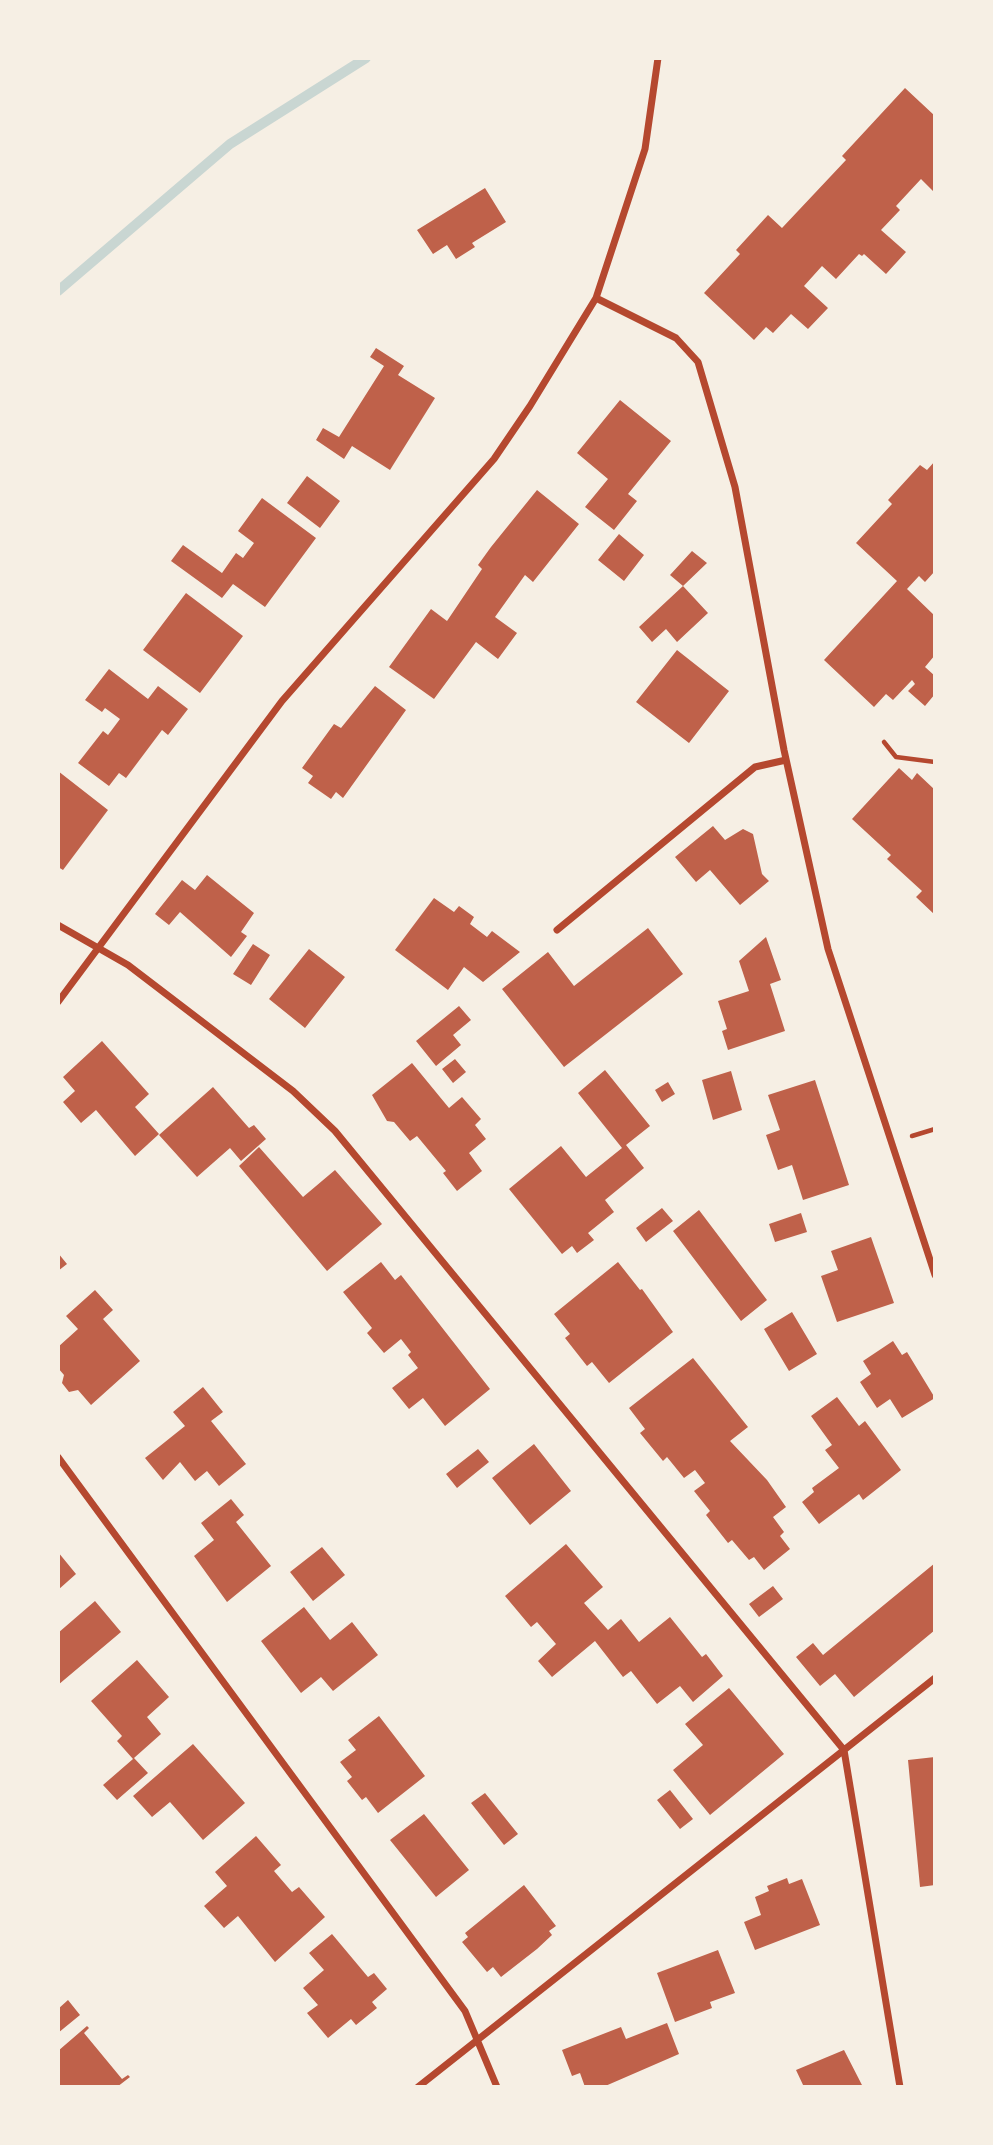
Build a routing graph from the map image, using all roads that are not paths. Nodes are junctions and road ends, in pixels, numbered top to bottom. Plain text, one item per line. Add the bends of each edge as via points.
1 (658, 58) edge
2 (596, 298) junction
3 (786, 760) junction
4 (58, 925) edge
5 (557, 930) dead end
6 (97, 946) junction
7 (58, 1002) edge
8 (935, 1275) edge
9 (58, 1457) edge
10 (935, 1678) edge
11 (844, 1750) junction
12 (476, 2040) junction
13 (418, 2087) edge
14 (498, 2087) edge
15 (900, 2087) edge

1 - 2 street via 645,149
2 - 3 street via 676,338 698,362 734,486
2 - 6 street via 494,459 282,701
3 - 5 street via 755,767
3 - 8 street via 828,949
4 - 6 street
6 - 7 street
6 - 11 street via 293,1091 335,1131
9 - 12 street via 465,2011
10 - 11 street
11 - 12 street
11 - 15 street
12 - 13 street
12 - 14 street

